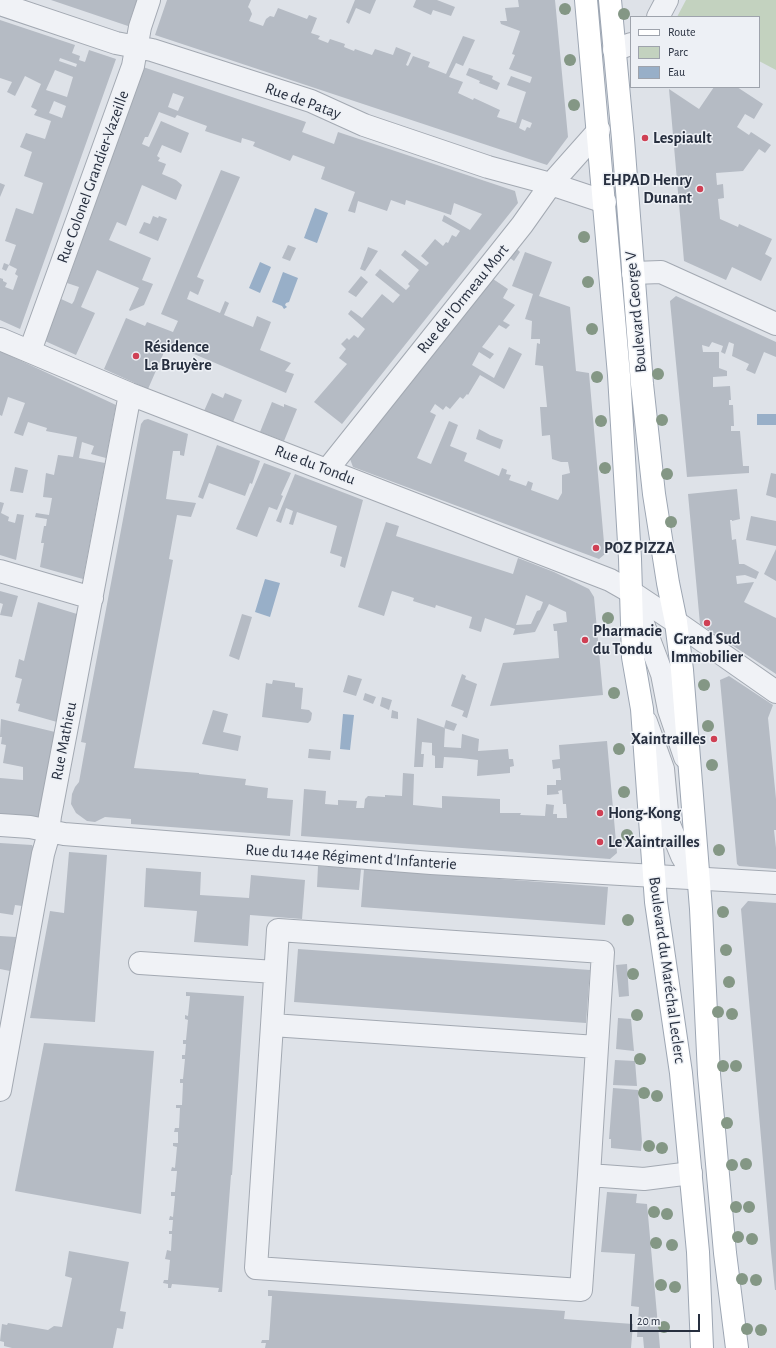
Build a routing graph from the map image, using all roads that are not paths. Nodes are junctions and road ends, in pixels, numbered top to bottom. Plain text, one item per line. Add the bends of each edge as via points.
1 (149, 0) edge
2 (586, 0) edge
3 (610, 0) edge
4 (667, 0) edge
5 (0, 4) edge
6 (659, 16) edge
7 (136, 47) junction
8 (623, 47) edge
9 (599, 130) junction
10 (551, 184) junction
11 (605, 202) junction
12 (633, 273) junction
13 (776, 324) edge
14 (0, 339) edge
15 (30, 351) junction
16 (130, 394) junction
17 (327, 470) junction
18 (0, 570) edge
19 (631, 592) junction
20 (92, 598) junction
21 (676, 622) junction
22 (776, 692) edge
23 (642, 709) junction
24 (689, 768) junction
25 (0, 825) edge
26 (48, 831) junction
27 (654, 875) junction
28 (698, 878) junction
29 (776, 883) edge
30 (140, 963) dead end
31 (275, 972) junction
32 (272, 1025) junction
33 (597, 1047) junction
34 (0, 1090) edge
35 (691, 1173) junction
36 (589, 1175) junction
37 (702, 1348) edge
38 (737, 1348) edge

1 - 7 street, Rue Colonel Grandier-Vazeille
2 - 9 main road, Boulevard George V
3 - 8 main road, Boulevard George V
4 - 6 street
5 - 7 street, Rue de Patay via 116,43
7 - 10 street, Rue de Patay via 311,101 364,125 488,167
7 - 15 street, Rue Colonel Grandier-Vazeille via 133,66
8 - 12 main road, Boulevard George V via 623,139
9 - 10 street, Rue de l'Ormeau Mort
9 - 11 main road, Boulevard George V
10 - 11 street, Rue de Patay
10 - 17 street, Rue de l'Ormeau Mort via 522,225
11 - 19 main road, Boulevard George V via 620,375
12 - 13 street via 661,272
12 - 21 main road, Boulevard George V via 654,494
14 - 15 street, Rue du Tondu
15 - 16 street, Rue du Tondu
16 - 17 street, Rue du Tondu
16 - 20 street, Rue Mathieu
17 - 19 street, Rue du Tondu via 610,580
18 - 20 street
19 - 21 street, Rue du Tondu
19 - 23 main road, Boulevard du Maréchal Leclerc via 633,657
19 - 24 street via 662,674 669,710
20 - 26 street, Rue Mathieu
21 - 22 street, Rue du Tondu
21 - 24 main road, Boulevard du Maréchal Leclerc
23 - 27 main road, Boulevard du Maréchal Leclerc
23 - 28 street via 663,770 668,822 682,856
24 - 28 main road, Boulevard du Maréchal Leclerc
25 - 26 street, Rue du 144e Régiment d'Infanterie
26 - 27 street, Rue du 144e Régiment d'Infanterie via 431,863
26 - 34 street, Rue Mathieu
27 - 28 street, Rue du 144e Régiment d'Infanterie
27 - 35 main road, Boulevard du Maréchal Leclerc via 681,1073
28 - 29 street, Rue du 144e Régiment d'Infanterie
28 - 38 main road, Boulevard du Maréchal Leclerc via 709,1074 725,1253
30 - 31 street
31 - 32 street
31 - 33 street via 278,930 603,952
32 - 33 street
32 - 36 street via 256,1268 581,1290
33 - 36 street
35 - 36 street via 644,1179
35 - 37 main road, Boulevard du Maréchal Leclerc via 698,1252

